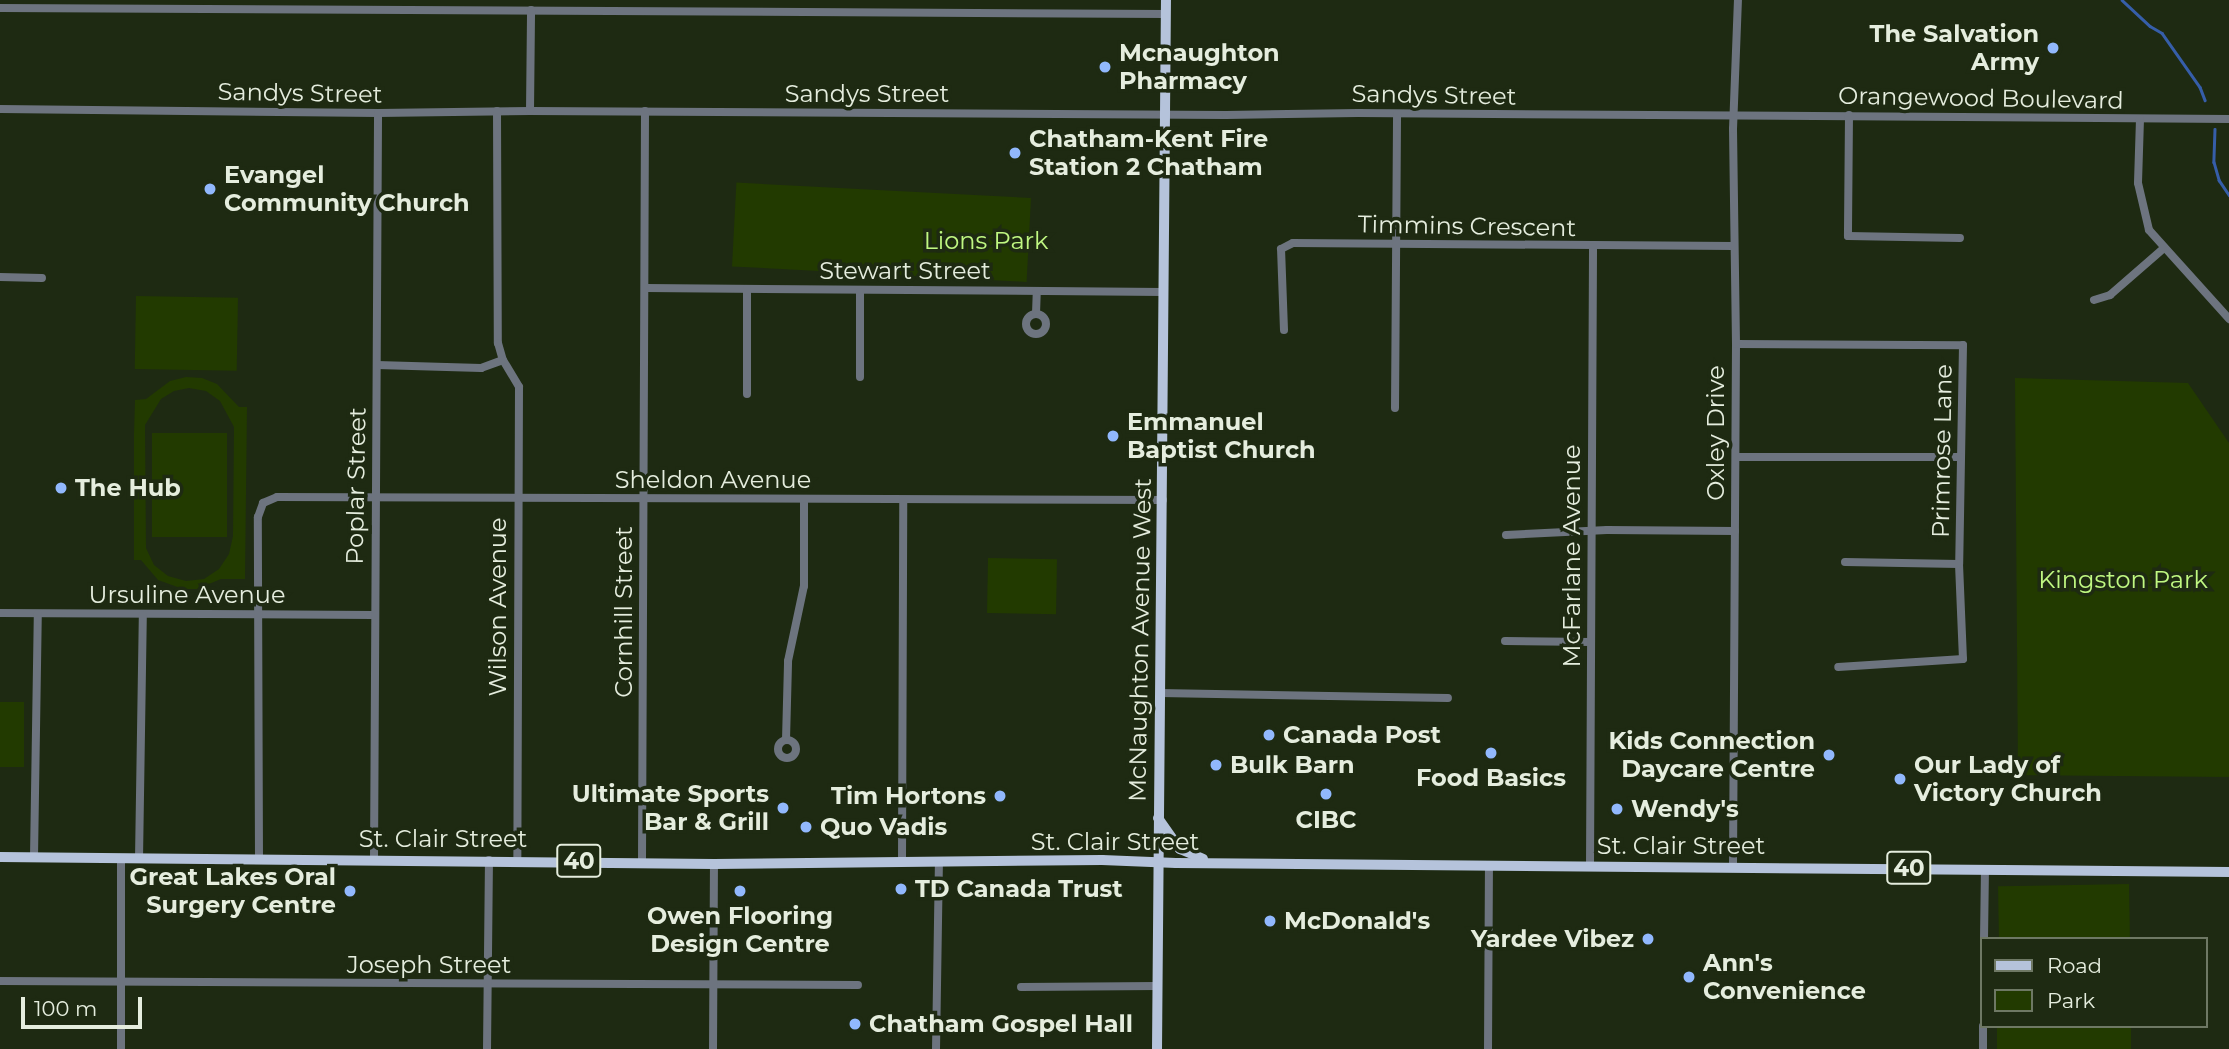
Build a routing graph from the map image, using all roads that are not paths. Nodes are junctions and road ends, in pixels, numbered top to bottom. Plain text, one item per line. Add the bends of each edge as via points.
1 (500, 0) edge
2 (1166, 0) edge
3 (1738, 0) edge
4 (601, 1) edge
5 (84, 4) edge
6 (0, 8) edge
7 (500, 10) junction
8 (531, 10) junction
9 (601, 10) junction
10 (1166, 14) junction
11 (0, 109) edge
12 (498, 111) junction
13 (530, 111) junction
14 (645, 111) junction
15 (378, 113) junction
16 (1397, 114) junction
17 (1165, 115) junction
18 (1733, 115) junction
19 (1849, 115) junction
20 (2140, 119) junction
21 (2229, 119) edge
22 (1960, 238) dead end
23 (1396, 243) junction
24 (1734, 246) junction
25 (1593, 247) junction
26 (2163, 249) junction
27 (0, 277) edge
28 (43, 278) dead end
29 (646, 288) junction
30 (747, 289) junction
31 (1037, 290) junction
32 (860, 292) junction
33 (1163, 292) junction
34 (2094, 300) dead end
35 (1036, 314) dead end
36 (2229, 319) edge
37 (1284, 330) dead end
38 (1736, 344) junction
39 (503, 360) junction
40 (377, 365) junction
41 (860, 377) dead end
42 (747, 394) dead end
43 (1395, 408) dead end
44 (1736, 457) junction
45 (1961, 457) junction
46 (375, 497) junction
47 (517, 498) junction
48 (644, 499) junction
49 (804, 500) junction
50 (903, 500) junction
51 (1163, 500) junction
52 (1592, 531) junction
53 (1735, 531) junction
54 (1506, 535) dead end
55 (1845, 562) dead end
56 (1959, 564) junction
57 (0, 613) edge
58 (38, 614) junction
59 (259, 614) junction
60 (143, 615) junction
61 (373, 615) junction
62 (1505, 641) dead end
63 (1591, 642) junction
64 (1838, 667) dead end
65 (1160, 693) junction
66 (1448, 698) dead end
67 (786, 740) dead end
68 (1158, 818) junction
69 (0, 857) edge
70 (34, 857) junction
71 (121, 859) junction
72 (139, 859) junction
73 (259, 859) junction
74 (374, 860) junction
75 (489, 860) junction
76 (517, 860) junction
77 (1158, 860) junction
78 (642, 861) junction
79 (902, 862) junction
80 (939, 863) junction
81 (1218, 863) junction
82 (714, 864) junction
83 (1489, 865) junction
84 (1590, 866) junction
85 (1733, 866) junction
86 (1985, 870) junction
87 (2229, 872) edge
88 (1984, 937) edge
89 (0, 981) edge
90 (121, 983) junction
91 (489, 985) junction
92 (714, 985) junction
93 (858, 985) dead end
94 (1157, 986) junction
95 (1021, 987) dead end
96 (1983, 1028) edge
97 (121, 1049) edge
98 (487, 1049) edge
99 (713, 1049) edge
100 (936, 1049) edge
101 (1157, 1049) edge
102 (1488, 1049) edge
103 (1983, 1049) edge

1 - 7 street
2 - 10 main road, McNaughton Avenue West
3 - 18 street, Oxley Drive
4 - 9 street
5 - 6 street
5 - 7 street
7 - 8 street
8 - 9 street
8 - 13 street
9 - 10 street
10 - 17 main road, McNaughton Avenue West
11 - 15 street, Sandys Street
12 - 13 street, Sandys Street
12 - 15 street, Sandys Street
12 - 39 street, Wilson Avenue via 498,343
13 - 14 street, Sandys Street
14 - 17 street, Sandys Street
14 - 29 street, Cornhill Street
15 - 40 street, Poplar Street
16 - 17 street, Sandys Street
16 - 18 street, Sandys Street
16 - 23 street
17 - 33 main road, McNaughton Avenue West
18 - 19 street, Orangewood Boulevard
18 - 24 street, Oxley Drive
19 - 20 street, Orangewood Boulevard
19 - 22 street via 1848,236
20 - 21 street, Orangewood Boulevard
20 - 26 street via 2141,208
23 - 25 street, Timmins Crescent
23 - 37 street, Timmins Crescent via 1284,246
23 - 43 street
24 - 25 street, Timmins Crescent
24 - 38 street, Oxley Drive
25 - 52 street, McFarlane Avenue
26 - 34 street via 2110,295
26 - 36 street
27 - 28 street
29 - 30 street, Stewart Street
29 - 48 street, Cornhill Street
30 - 32 street, Stewart Street
30 - 42 street
31 - 32 street, Stewart Street
31 - 33 street, Stewart Street
31 - 35 street
32 - 41 street
33 - 51 main road, McNaughton Avenue West
38 - 44 street, Oxley Drive
38 - 45 street, Primrose Lane via 1963,345
39 - 40 street via 481,368
39 - 47 street, Wilson Avenue via 519,387
40 - 46 street, Poplar Street
44 - 45 street
44 - 53 street, Oxley Drive
45 - 56 street, Primrose Lane
46 - 47 street, Sheldon Avenue
46 - 59 street, Sheldon Avenue via 277,497 263,503 258,517
46 - 61 street, Poplar Street
47 - 48 street, Sheldon Avenue
47 - 76 street, Wilson Avenue
48 - 49 street, Sheldon Avenue
48 - 78 street, Cornhill Street
49 - 50 street, Sheldon Avenue
49 - 67 street via 804,586 788,661
50 - 51 street, Sheldon Avenue
50 - 79 street
51 - 65 main road, McNaughton Avenue West
52 - 53 street
52 - 54 street
52 - 63 street, McFarlane Avenue
53 - 85 street, Oxley Drive
55 - 56 street
56 - 64 street, Primrose Lane via 1963,659
57 - 58 street, Ursuline Avenue
58 - 60 street, Ursuline Avenue
58 - 70 street
59 - 60 street, Ursuline Avenue
59 - 61 street, Ursuline Avenue
59 - 73 street
60 - 72 street
61 - 74 street, Poplar Street
62 - 63 street
63 - 84 street, McFarlane Avenue
65 - 66 street
65 - 68 main road, McNaughton Avenue West
68 - 77 main road, McNaughton Avenue West
68 - 81 main road via 1180,849
69 - 70 main road, St. Clair Street / 40
70 - 71 main road, St. Clair Street / 40
71 - 72 main road, St. Clair Street / 40
71 - 90 street
72 - 73 main road, St. Clair Street / 40
73 - 74 main road, St. Clair Street / 40
74 - 75 main road, St. Clair Street / 40
75 - 76 main road, St. Clair Street / 40
75 - 91 street
76 - 78 main road, St. Clair Street / 40
77 - 80 main road, St. Clair Street / 40
77 - 81 main road, St. Clair Street / 40
77 - 94 main road, McNaughton Avenue West
78 - 82 main road, St. Clair Street / 40
79 - 80 main road, St. Clair Street / 40
79 - 82 main road, St. Clair Street / 40
80 - 100 street
81 - 83 main road, St. Clair Street / 40
82 - 92 street
83 - 84 main road, St. Clair Street / 40
83 - 102 street
84 - 85 main road, St. Clair Street / 40
85 - 86 main road, St. Clair Street / 40
86 - 87 main road, St. Clair Street / 40
86 - 88 street
89 - 90 street, Joseph Street
90 - 91 street, Joseph Street
90 - 97 street
91 - 92 street, Joseph Street
91 - 98 street
92 - 93 street, Joseph Street
92 - 99 street
94 - 95 street
94 - 101 main road, McNaughton Avenue West
96 - 103 street

